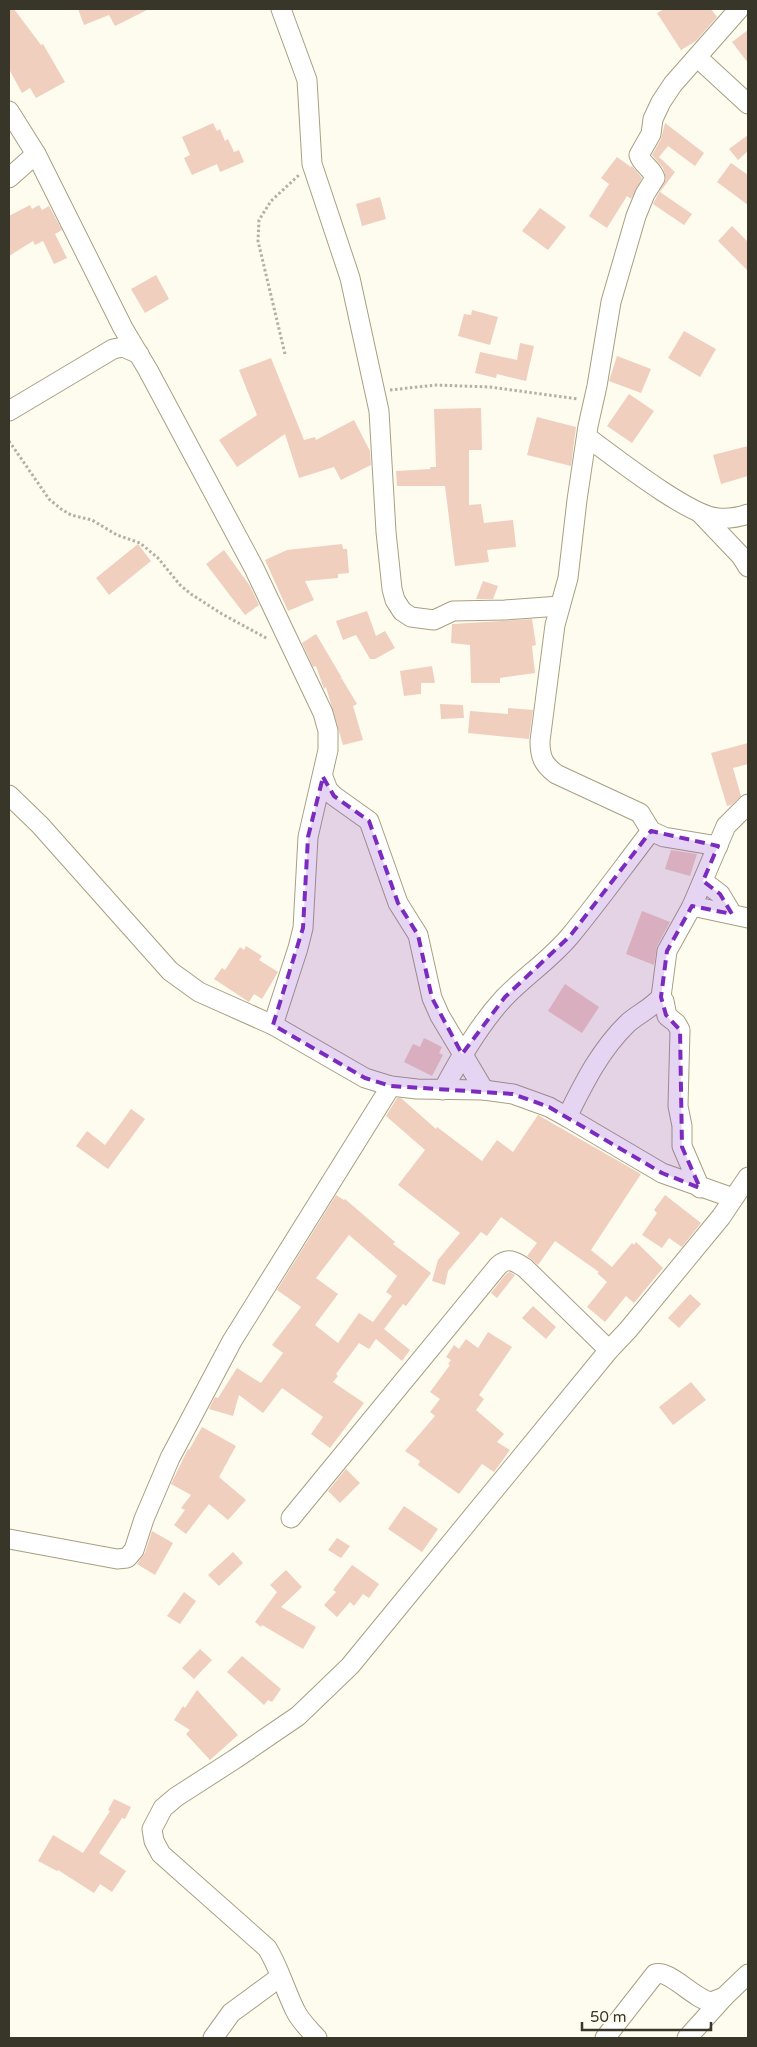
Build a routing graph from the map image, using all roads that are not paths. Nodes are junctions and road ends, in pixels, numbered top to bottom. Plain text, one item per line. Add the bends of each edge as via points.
1 (281, 9) edge
2 (739, 9) edge
3 (745, 9) edge
4 (748, 11) edge
5 (697, 57) junction
6 (748, 104) edge
7 (9, 111) edge
8 (36, 154) junction
9 (9, 178) edge
10 (139, 354) junction
11 (9, 411) edge
12 (587, 437) junction
13 (699, 512) junction
14 (748, 514) edge
15 (748, 567) edge
16 (560, 606) junction
17 (323, 776) junction
18 (9, 795) edge
19 (748, 804) edge
20 (650, 831) junction
21 (718, 846) junction
22 (703, 881) junction
23 (692, 906) junction
24 (740, 916) edge
25 (661, 997) junction
26 (273, 1025) junction
27 (462, 1054) junction
28 (391, 1086) junction
29 (443, 1090) junction
30 (484, 1090) junction
31 (567, 1117) junction
32 (700, 1188) junction
33 (742, 1190) edge
34 (609, 1350) junction
35 (291, 1518) dead end
36 (9, 1539) edge
37 (748, 1974) edge
38 (280, 1977) junction
39 (724, 1997) junction
40 (213, 2038) edge
41 (317, 2038) edge
42 (605, 2038) edge
43 (687, 2038) edge

1 - 16 street via 307,80 312,164 350,278 379,411 392,589 402,611 411,618 434,620 453,611
2 - 5 street
3 - 4 street
5 - 6 street
5 - 12 street via 661,102 653,119 651,134 639,154 640,161 654,173 655,178 636,216 611,302
7 - 8 street
8 - 9 street
8 - 10 street
10 - 11 street via 123,347 113,349
10 - 17 street via 254,568 323,712 328,731
12 - 13 street via 668,495
12 - 16 street via 568,578
13 - 14 street via 717,518
13 - 15 street
16 - 20 street via 545,696 540,756 556,774 640,813
17 - 26 street via 308,837 298,948
17 - 27 street via 328,790 368,821 398,903 418,935 432,998
18 - 26 street via 40,825 170,971 199,992
19 - 21 street via 726,826
20 - 21 street via 664,837
20 - 27 street via 570,936 546,962 505,997
21 - 22 street
22 - 23 street
22 - 24 street
23 - 24 street
23 - 25 street via 667,951
25 - 31 street via 629,1022 603,1052
25 - 32 street via 667,1016 680,1030 678,1106 682,1146
26 - 28 street via 365,1078
27 - 29 street
27 - 30 street
28 - 29 street
28 - 36 street via 232,1341 170,1458 134,1550 127,1558 117,1559
29 - 30 street
30 - 31 street via 513,1094
31 - 32 street via 662,1173
32 - 33 street
33 - 34 street
34 - 35 street via 524,1268 506,1260
34 - 38 street via 350,1666 298,1716 176,1797 156,1818 152,1829 161,1854 258,1939 274,1959
37 - 39 street
38 - 40 street via 231,2013
38 - 41 street via 295,2012
39 - 42 street via 704,2001 668,1976 654,1974
39 - 43 street

